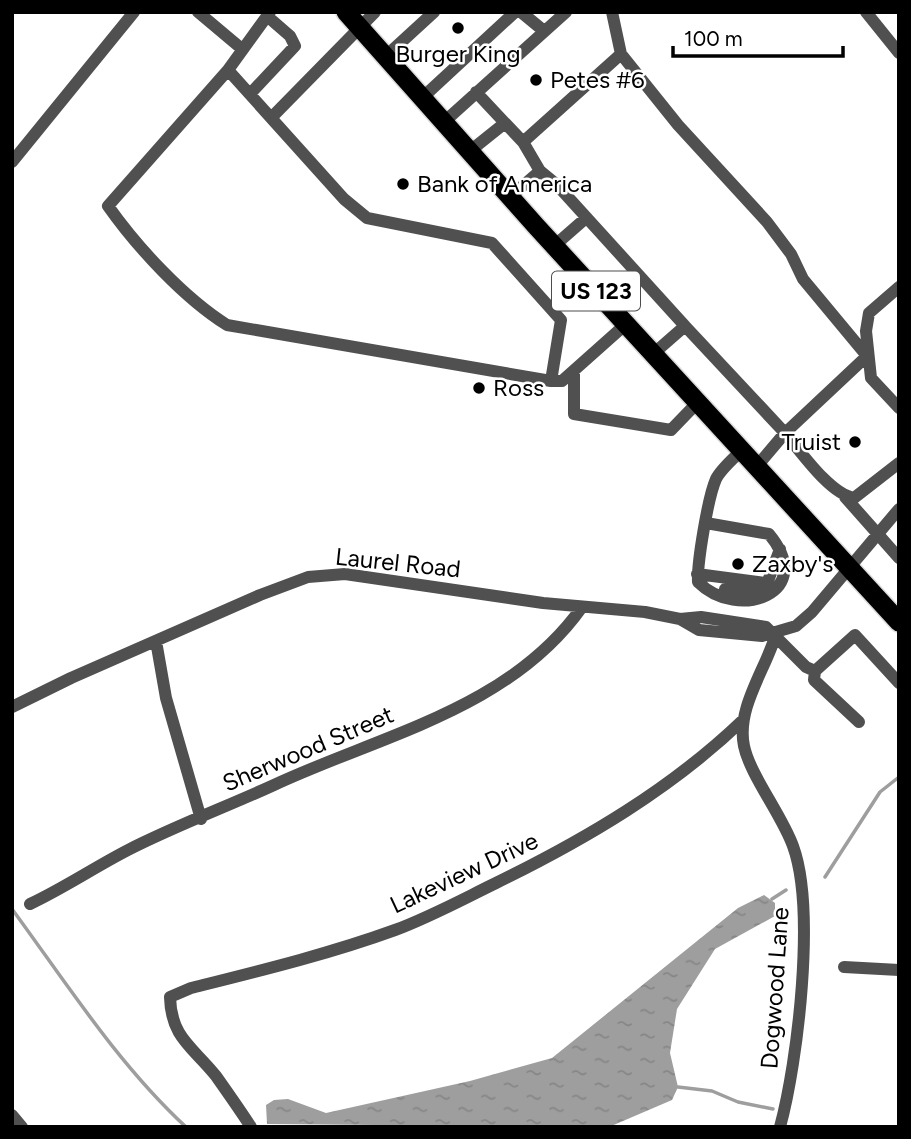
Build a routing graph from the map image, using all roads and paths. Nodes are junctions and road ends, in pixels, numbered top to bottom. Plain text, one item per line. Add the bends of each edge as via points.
1 (134, 12) edge
2 (198, 12) edge
3 (346, 12) edge
4 (375, 12) edge
5 (435, 12) edge
6 (515, 12) edge
7 (521, 12) edge
8 (566, 12) edge
9 (612, 12) edge
10 (866, 12) edge
11 (269, 14) edge
12 (360, 28) junction
13 (544, 32) junction
14 (242, 49) junction
15 (899, 53) edge
16 (621, 54) junction
17 (386, 57) junction
18 (228, 70) junction
19 (476, 92) junction
20 (250, 94) junction
21 (422, 98) junction
22 (271, 118) junction
23 (444, 122) junction
24 (505, 123) junction
25 (523, 142) junction
26 (470, 151) junction
27 (12, 162) edge
28 (540, 171) junction
29 (510, 197) junction
30 (586, 218) junction
31 (554, 246) junction
32 (899, 286) edge
33 (626, 324) junction
34 (685, 326) junction
35 (653, 354) junction
36 (867, 356) junction
37 (574, 372) junction
38 (551, 380) junction
39 (698, 402) junction
40 (899, 408) edge
41 (785, 433) junction
42 (742, 450) junction
43 (899, 463) edge
44 (757, 466) junction
45 (845, 496) junction
46 (899, 509) edge
47 (705, 527) junction
48 (878, 534) junction
49 (780, 548) junction
50 (896, 550) edge
51 (848, 567) junction
52 (697, 578) junction
53 (741, 599) junction
54 (582, 607) junction
55 (680, 619) junction
56 (899, 622) edge
57 (738, 623) junction
58 (776, 634) junction
59 (156, 641) junction
60 (814, 671) junction
61 (899, 683) edge
62 (12, 708) edge
63 (743, 720) junction
64 (859, 722) dead end
65 (201, 819) junction
66 (30, 904) dead end
67 (844, 967) dead end
68 (899, 970) edge
69 (12, 1115) edge
70 (22, 1127) edge
71 (251, 1127) edge
72 (780, 1127) edge

1 - 27 street
2 - 14 street
3 - 12 highway, US 123
4 - 12 street
5 - 17 street
6 - 21 street
7 - 13 street
8 - 13 street
9 - 16 street
10 - 15 street
11 - 14 street
11 - 20 street via 295,46
12 - 17 highway, US 123
12 - 22 street
13 - 19 street
14 - 18 street
16 - 25 street
16 - 36 street via 678,125 767,222 803,279
17 - 21 highway, US 123
18 - 20 street
18 - 38 street via 107,206 205,312 227,325
19 - 23 street
19 - 24 street
20 - 22 street
21 - 23 highway, US 123
22 - 38 street via 367,218 492,243 561,320
23 - 26 highway, US 123
24 - 25 street
24 - 26 street
25 - 28 street
26 - 29 highway, US 123
28 - 29 street
28 - 30 street
29 - 31 highway, US 123
30 - 31 street
30 - 34 street
31 - 33 highway, US 123
32 - 36 street via 869,313
33 - 35 highway, US 123
33 - 37 street
34 - 35 street
34 - 41 street
35 - 39 highway, US 123
36 - 40 street via 871,378
36 - 41 street
37 - 38 street via 562,381
37 - 39 street via 574,414 671,430
39 - 42 highway, US 123
41 - 44 street
41 - 45 street
42 - 44 highway, US 123
42 - 47 street via 716,479
43 - 45 street via 854,498
44 - 51 highway, US 123
45 - 48 street
46 - 48 street
47 - 49 street via 761,531
47 - 52 street
48 - 50 street
48 - 51 street
49 - 52 street via 766,583
49 - 53 street via 781,579 773,594 759,601
51 - 56 highway, US 123
51 - 58 street via 812,612 796,626
52 - 53 street via 707,592
53 - 57 street
54 - 55 street, Laurel Road
54 - 59 street, Laurel Road via 345,574 308,577
54 - 65 street, Sherwood Street via 539,655 488,691
55 - 57 street, Laurel Road
55 - 58 street, Laurel Road via 699,629
57 - 58 street, Laurel Road via 766,626
58 - 60 street
58 - 63 street, Dogwood Lane
59 - 62 street, Laurel Road
59 - 65 street via 166,698
60 - 61 street via 855,635
60 - 64 street via 814,680
63 - 71 street, Lakeview Drive via 699,761 611,821 427,918 170,997 170,1018 179,1035 215,1075
63 - 72 street, Dogwood Lane via 744,746 794,849 804,912 795,1042
65 - 66 street, Sherwood Street via 129,850
67 - 68 street
69 - 70 street

